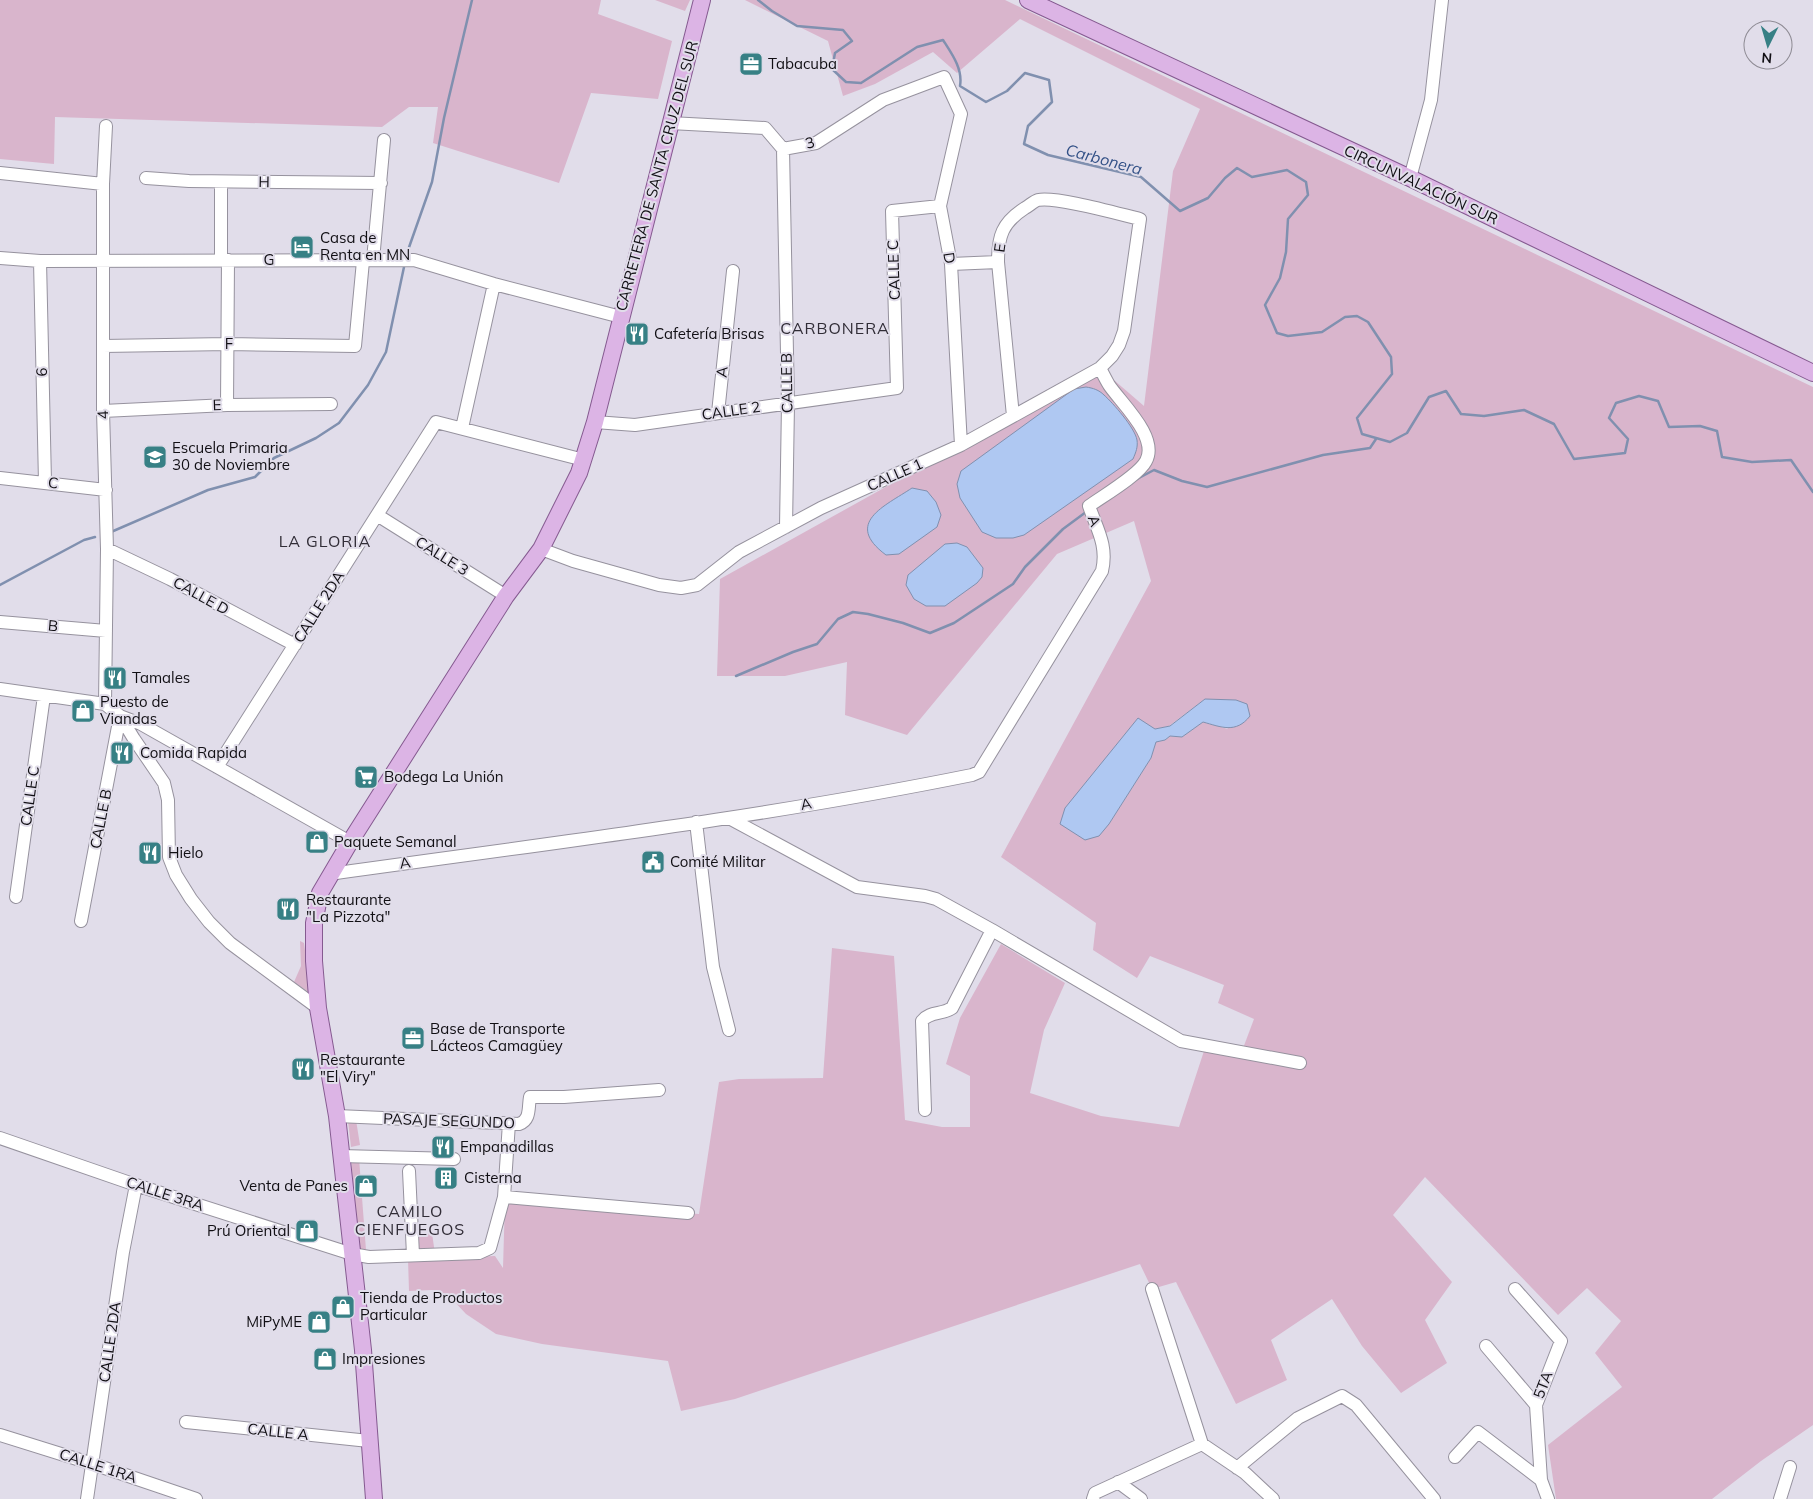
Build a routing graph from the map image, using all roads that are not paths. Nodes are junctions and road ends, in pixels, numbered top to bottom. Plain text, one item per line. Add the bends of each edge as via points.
1 (702, 0) edge
2 (1028, 0) edge
3 (1442, 0) edge
4 (944, 77) joint
5 (670, 123) junction
6 (106, 126) dead end
7 (384, 140) dead end
8 (783, 149) junction
9 (0, 173) edge
10 (146, 178) dead end
11 (1410, 178) junction
12 (221, 182) junction
13 (381, 183) junction
14 (103, 184) junction
15 (940, 206) junction
16 (1140, 219) joint
17 (0, 258) edge
18 (103, 260) junction
19 (224, 260) junction
20 (368, 260) junction
21 (40, 261) junction
22 (998, 262) junction
23 (951, 264) junction
24 (733, 270) dead end
25 (494, 284) junction
26 (620, 317) junction
27 (228, 344) junction
28 (103, 346) junction
29 (1100, 368) junction
30 (1813, 373) edge
31 (898, 388) joint
32 (331, 404) dead end
33 (788, 404) junction
34 (227, 405) junction
35 (103, 411) junction
36 (718, 413) junction
37 (1013, 416) junction
38 (595, 422) junction
39 (462, 428) junction
40 (961, 445) junction
41 (584, 460) junction
42 (0, 478) edge
43 (45, 482) junction
44 (106, 490) junction
45 (377, 515) junction
46 (786, 527) junction
47 (107, 549) junction
48 (541, 549) junction
49 (506, 596) junction
50 (0, 622) edge
51 (106, 631) junction
52 (295, 645) junction
53 (0, 689) edge
54 (44, 696) junction
55 (106, 704) junction
56 (120, 716) junction
57 (217, 767) junction
58 (729, 818) junction
59 (696, 822) junction
60 (350, 842) junction
61 (330, 874) junction
62 (16, 897) dead end
63 (81, 922) dead end
64 (992, 930) junction
65 (318, 1008) junction
66 (730, 1030) dead end
67 (1300, 1063) dead end
68 (659, 1090) dead end
69 (925, 1110) dead end
70 (337, 1116) junction
71 (509, 1123) junction
72 (0, 1138) edge
73 (341, 1156) junction
74 (454, 1159) dead end
75 (409, 1171) dead end
76 (136, 1185) junction
77 (504, 1196) junction
78 (688, 1213) dead end
79 (352, 1254) junction
80 (413, 1255) junction
81 (1152, 1289) dead end
82 (1515, 1289) dead end
83 (1486, 1346) dead end
84 (1536, 1405) junction
85 (186, 1422) dead end
86 (0, 1435) edge
87 (369, 1441) junction
88 (1202, 1444) junction
89 (1455, 1457) dead end
90 (93, 1464) junction
91 (1790, 1467) dead end
92 (1237, 1468) junction
93 (1541, 1480) junction
94 (1118, 1482) junction
95 (87, 1499) edge
96 (196, 1499) edge
97 (374, 1499) edge
98 (1093, 1499) edge
99 (1141, 1499) edge
100 (1273, 1499) edge
101 (1434, 1499) edge
102 (1548, 1499) edge
103 (1780, 1499) edge

1 - 5 main road, CARRETERA DE SANTA CRUZ DEL SUR
2 - 11 main road, CIRCUNVALACIÓN SUR
3 - 11 street via 1431,100
4 - 8 street, 3 via 883,100 816,143
4 - 15 street, D via 960,114
5 - 8 street via 766,128
5 - 26 main road, CARRETERA DE SANTA CRUZ DEL SUR
6 - 14 street, 4
7 - 13 street
8 - 33 street, CALLE B
9 - 14 street
10 - 12 street, H
11 - 30 main road, CIRCUNVALACIÓN SUR
12 - 13 street, H
12 - 19 street
13 - 20 street
14 - 18 street, 4
15 - 23 street, D
15 - 31 street, CALLE C via 892,211
16 - 22 street, E via 1062,201 1038,200 1006,223 998,247
16 - 29 street, CALLE 1 via 1124,331 1112,356
17 - 21 street, G
18 - 19 street, G
18 - 21 street, G
18 - 28 street, 4
19 - 20 street, G
19 - 27 street
20 - 25 street, G via 414,260
20 - 27 street, F via 355,346
21 - 43 street, 6
22 - 23 street
22 - 37 street, E
23 - 40 street, D
24 - 36 street, A
25 - 26 street, G
25 - 39 street
26 - 38 main road, CARRETERA DE SANTA CRUZ DEL SUR
27 - 28 street, F
27 - 34 street
28 - 35 street, 4
29 - 37 street, CALLE 1
29 - 58 street, A via 1141,426 1148,442 1147,461 1138,472 1089,506 1105,550 1102,571 979,772 918,786
31 - 33 street, CALLE 2
32 - 34 street, E
33 - 36 street, CALLE 2
33 - 46 street, CALLE B
34 - 35 street, E
35 - 44 street, 4
36 - 38 street, CALLE 2 via 635,425
37 - 40 street, CALLE 1
38 - 41 main road, CARRETERA DE SANTA CRUZ DEL SUR
39 - 41 street
39 - 45 street, CALLE 2DA via 436,422
40 - 46 street, CALLE 1
41 - 48 main road, CARRETERA DE SANTA CRUZ DEL SUR
42 - 43 street, C
43 - 44 street, C
44 - 47 street, 4
45 - 49 street, CALLE 3
45 - 52 street, CALLE 2DA
46 - 48 street, CALLE 1 via 739,552 697,585 680,588 615,573
47 - 51 street, 4
47 - 52 street, CALLE D
48 - 49 main road, CARRETERA DE SANTA CRUZ DEL SUR
49 - 60 main road, CARRETERA DE SANTA CRUZ DEL SUR
50 - 51 street, B
51 - 55 street, 4
52 - 57 street, CALLE 2DA
53 - 54 street
54 - 55 street
54 - 62 street, CALLE C
55 - 56 street
56 - 57 street via 141,724
56 - 63 street, CALLE B
56 - 65 street via 164,783 168,800 169,857 191,899 230,943
57 - 60 street
58 - 59 street, A
58 - 64 street via 857,887 936,899
59 - 61 street, A
59 - 66 street via 713,967
60 - 61 main road, CARRETERA DE SANTA CRUZ DEL SUR
61 - 65 main road, CARRETERA DE SANTA CRUZ DEL SUR via 320,894 314,923
64 - 67 street via 1181,1041
64 - 69 street via 952,1008 929,1015 922,1021
65 - 70 main road, CARRETERA DE SANTA CRUZ DEL SUR
68 - 71 street, PASAJE SEGUNDO via 530,1096 528,1119 519,1124
70 - 71 street, PASAJE SEGUNDO
70 - 73 main road, CARRETERA DE SANTA CRUZ DEL SUR
71 - 77 street
72 - 76 street, CALLE 3RA
73 - 74 street
73 - 79 main road, CARRETERA DE SANTA CRUZ DEL SUR
75 - 80 street
76 - 79 street, CALLE 3RA
76 - 90 street, CALLE 2DA via 123,1252
77 - 78 street
77 - 80 street, CALLE 3RA via 490,1248 479,1253
79 - 80 street, CALLE 3RA via 369,1257
79 - 87 main road, CARRETERA DE SANTA CRUZ DEL SUR
81 - 88 street
82 - 84 street, 5TA via 1561,1341
83 - 84 street
84 - 93 street, 5TA
85 - 87 street, CALLE A
86 - 90 street, CALLE 1RA
87 - 97 main road, CARRETERA DE SANTA CRUZ DEL SUR
88 - 92 street
88 - 94 street
89 - 93 street via 1478,1432
90 - 95 street, CALLE 2DA
90 - 96 street, CALLE 1RA
91 - 103 street
92 - 100 street
92 - 101 street via 1298,1418 1342,1396 1356,1405
93 - 102 street, 5TA
94 - 98 street via 1095,1493
94 - 99 street

